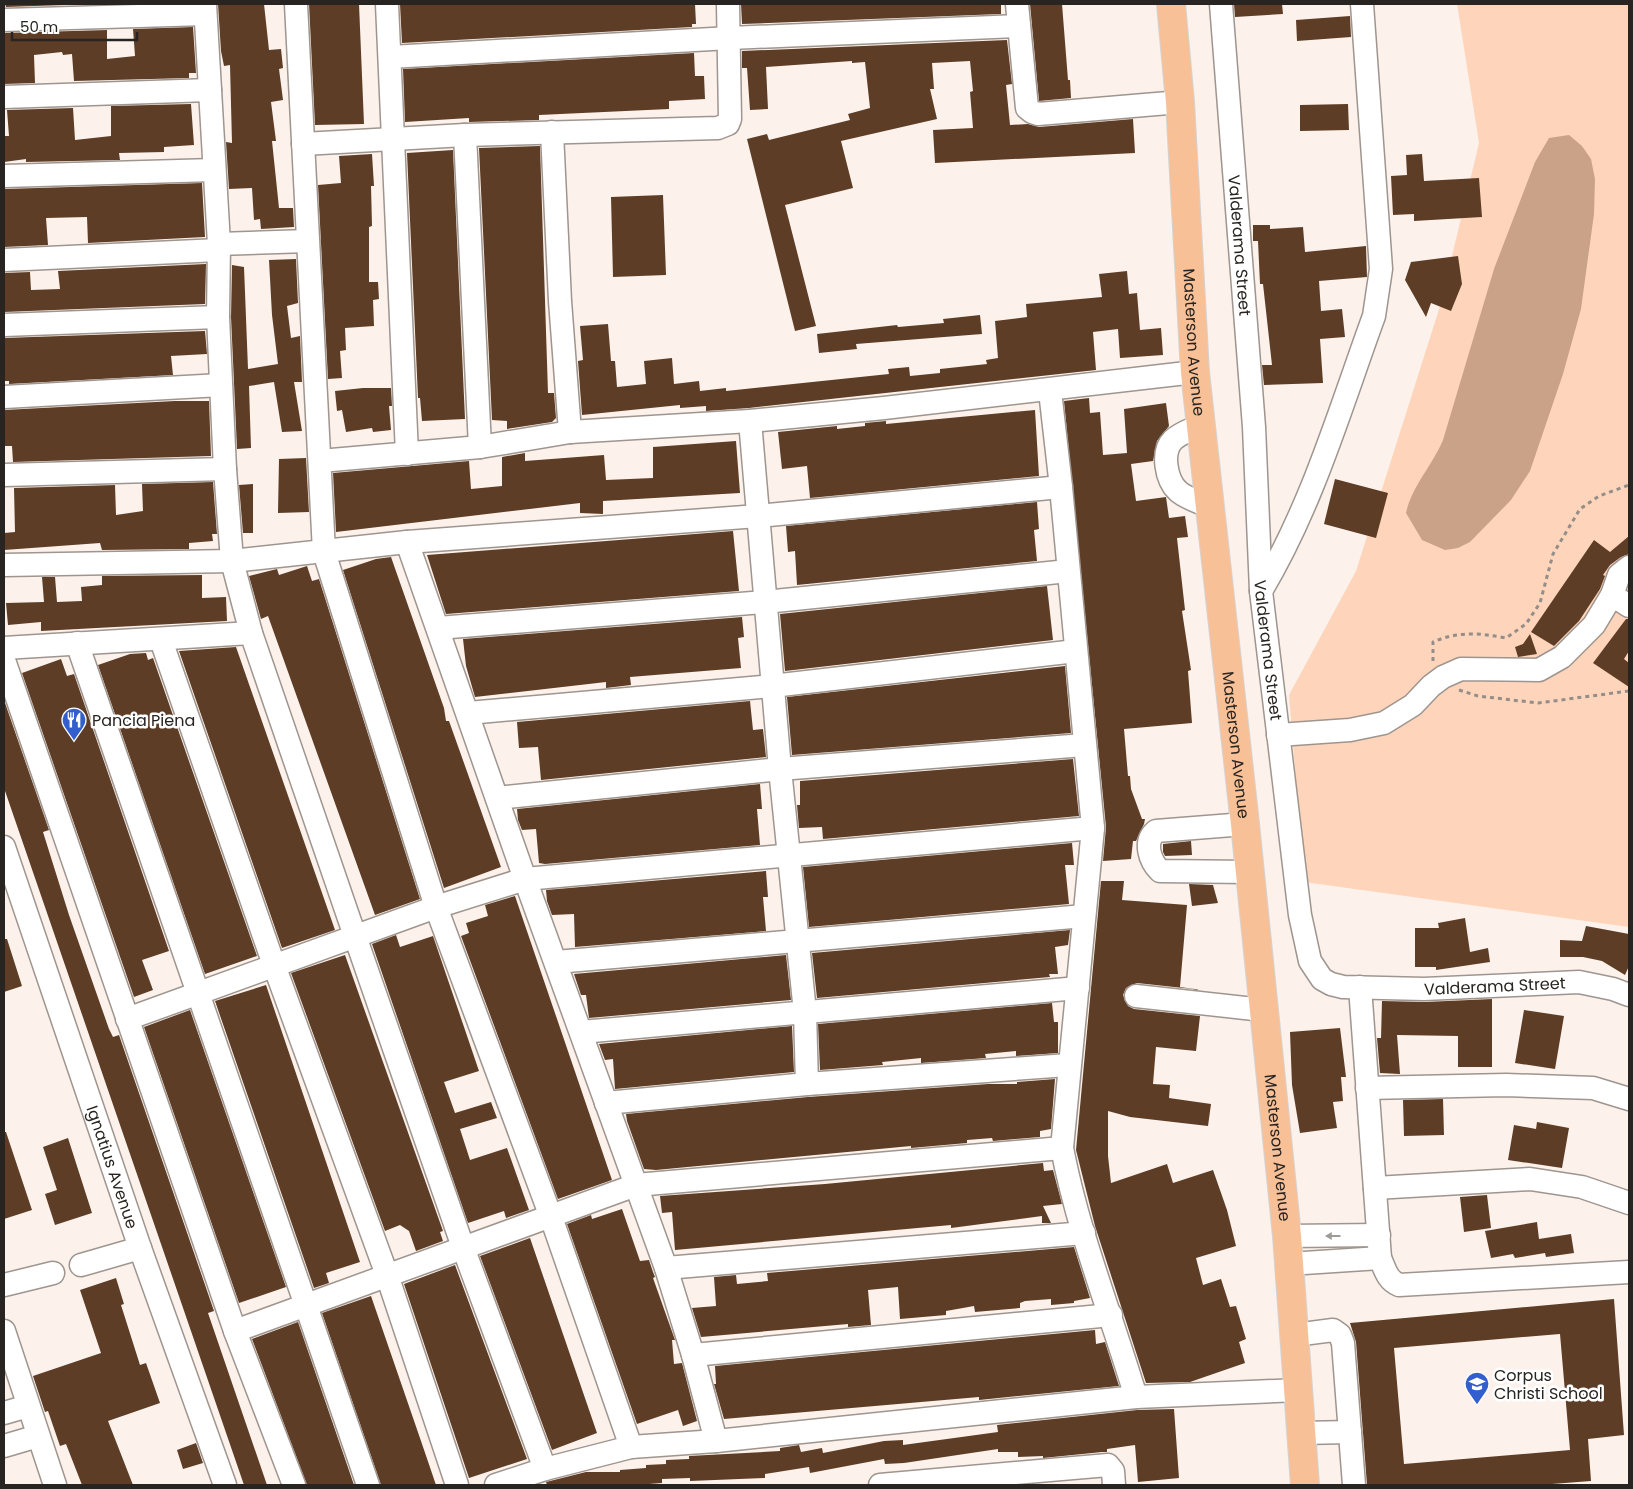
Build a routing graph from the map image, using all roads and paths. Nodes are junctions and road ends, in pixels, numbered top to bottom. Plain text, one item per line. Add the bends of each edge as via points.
1 (296, 4) edge
2 (387, 4) edge
3 (728, 4) edge
4 (1017, 4) edge
5 (1171, 4) edge
6 (1221, 4) edge
7 (1362, 4) edge
8 (205, 9) edge
9 (4, 20) edge
10 (1019, 26) junction
11 (730, 38) junction
12 (390, 56) junction
13 (210, 90) junction
14 (4, 97) edge
15 (1180, 102) junction
16 (552, 132) junction
17 (465, 135) junction
18 (392, 138) junction
19 (303, 144) junction
20 (214, 170) junction
21 (4, 176) edge
22 (308, 240) junction
23 (219, 247) junction
24 (4, 260) edge
25 (218, 317) junction
26 (4, 325) edge
27 (1196, 372) junction
28 (221, 385) junction
29 (1050, 391) junction
30 (4, 397) edge
31 (750, 421) junction
32 (1201, 425) junction
33 (570, 432) junction
34 (480, 447) junction
35 (407, 454) junction
36 (320, 461) junction
37 (225, 469) junction
38 (4, 475) edge
39 (1629, 485) edge
40 (1061, 487) junction
41 (1210, 507) junction
42 (758, 516) junction
43 (406, 542) junction
44 (324, 552) junction
45 (232, 561) junction
46 (4, 565) edge
47 (1629, 567) edge
48 (1068, 571) junction
49 (1261, 591) junction
50 (1620, 600) edge
51 (765, 602) junction
52 (438, 628) junction
53 (251, 634) junction
54 (161, 640) junction
55 (77, 643) junction
56 (4, 648) edge
57 (1076, 651) junction
58 (4, 660) edge
59 (1443, 677) junction
60 (772, 686) junction
61 (1629, 691) edge
62 (468, 712) junction
63 (1278, 735) junction
64 (1084, 745) junction
65 (780, 769) junction
66 (497, 798) junction
67 (1245, 824) junction
68 (1093, 828) junction
69 (4, 847) edge
70 (789, 855) junction
71 (1249, 872) junction
72 (525, 879) junction
73 (436, 907) junction
74 (1084, 916) junction
75 (355, 936) junction
76 (797, 940) junction
77 (556, 962) junction
78 (274, 965) junction
79 (1360, 987) junction
80 (1078, 988) junction
81 (198, 994) junction
82 (1629, 995) edge
83 (1136, 996) dead end
84 (1263, 1010) junction
85 (805, 1012) junction
86 (127, 1019) junction
87 (581, 1032) junction
88 (1068, 1065) junction
89 (807, 1084) junction
90 (1367, 1088) junction
91 (1629, 1099) edge
92 (606, 1103) junction
93 (1062, 1148) junction
94 (636, 1185) junction
95 (1375, 1188) junction
96 (1629, 1203) edge
97 (551, 1217) junction
98 (1084, 1233) junction
99 (1378, 1235) junction
100 (1287, 1236) junction
101 (140, 1248) junction
102 (464, 1250) junction
103 (1380, 1258) junction
104 (1289, 1264) junction
105 (81, 1265) dead end
106 (666, 1268) junction
107 (1629, 1272) edge
108 (53, 1273) dead end
109 (387, 1275) junction
110 (4, 1285) edge
111 (305, 1305) junction
112 (1111, 1315) junction
113 (4, 1331) edge
114 (236, 1331) junction
115 (1295, 1335) junction
116 (693, 1355) junction
117 (1298, 1390) junction
118 (1136, 1397) junction
119 (28, 1406) junction
120 (4, 1413) edge
121 (1350, 1432) junction
122 (1301, 1433) junction
123 (38, 1436) junction
124 (716, 1441) junction
125 (4, 1446) edge
126 (631, 1447) junction
127 (545, 1469) junction
128 (1010, 1480) edge
129 (55, 1485) edge
130 (224, 1485) edge
131 (294, 1485) edge
132 (368, 1485) edge
133 (457, 1485) edge
134 (496, 1485) edge
135 (880, 1485) edge
136 (1114, 1485) edge
137 (1305, 1485) edge
138 (1354, 1485) edge

1 - 19 street
2 - 12 street
3 - 11 street
4 - 10 street
5 - 15 main road, Masterson Avenue
6 - 49 street, Valderama Street via 1254,427
7 - 49 street via 1381,269 1379,291 1374,316 1312,488 1283,554
8 - 9 street
8 - 13 street
10 - 11 street
10 - 15 street via 1027,108 1032,112
11 - 12 street
11 - 16 street via 730,119 725,126
12 - 18 street
13 - 14 street
13 - 20 street
15 - 27 main road, Masterson Avenue
16 - 17 street
16 - 33 street
17 - 18 street
17 - 34 street
18 - 19 street
18 - 35 street
19 - 22 street
20 - 21 street
20 - 23 street
22 - 23 street
22 - 36 street
23 - 24 street
23 - 25 street
25 - 26 street
25 - 28 street
27 - 29 street
27 - 32 main road, Masterson Avenue
28 - 30 street
28 - 37 street
29 - 31 street
29 - 40 street
31 - 33 street
31 - 42 street
32 - 41 main road, Masterson Avenue
32 - 41 street via 1174,440 1167,451 1167,464 1169,477 1179,492
33 - 34 street
34 - 35 street
35 - 36 street
36 - 44 street
37 - 38 street
37 - 45 street
39 - 59 path via 1599,496 1580,509 1552,554 1540,603 1526,624 1506,638 1450,634 1433,642 1435,669
40 - 42 street
40 - 48 street
41 - 67 main road, Masterson Avenue
42 - 43 street
42 - 51 street
43 - 44 street
43 - 52 street
44 - 45 street
44 - 73 street
45 - 46 street
45 - 53 street
47 - 50 street via 1619,575
48 - 51 street
48 - 57 street
49 - 63 street, Valderama Street
50 - 59 street via 1562,657 1539,670 1461,669
51 - 52 street
51 - 60 street
52 - 62 street
53 - 54 street
53 - 75 street
54 - 55 street
54 - 78 street
55 - 56 street
55 - 81 street
57 - 60 street
57 - 64 street
58 - 86 street
59 - 61 path via 1453,688 1478,696 1538,703
59 - 63 street via 1413,705 1384,723 1350,730
60 - 62 street
60 - 65 street
62 - 66 street
63 - 79 street, Valderama Street via 1300,914 1310,961 1322,979 1331,984
64 - 65 street
64 - 68 street
65 - 66 street
65 - 70 street
66 - 72 street
67 - 71 main road, Masterson Avenue
67 - 71 street via 1156,831 1150,840 1149,851 1160,871
68 - 70 street
68 - 74 street
69 - 101 street, Ignatius Avenue
70 - 72 street
70 - 76 street
71 - 84 main road, Masterson Avenue
72 - 73 street
72 - 77 street
73 - 75 street
73 - 97 street
74 - 76 street
74 - 80 street
75 - 78 street
75 - 102 street
76 - 77 street
76 - 85 street
77 - 87 street
78 - 81 street
78 - 109 street
79 - 82 street, Valderama Street via 1424,989 1558,982 1596,985
79 - 90 street
80 - 85 street
80 - 88 street
81 - 86 street
81 - 111 street
83 - 84 street
84 - 100 main road, Masterson Avenue
85 - 87 street
85 - 89 street
86 - 114 street
87 - 92 street
88 - 89 street
88 - 93 street
89 - 92 street
90 - 91 street via 1506,1085 1593,1088
90 - 95 street
92 - 94 street
93 - 94 street
93 - 98 street
94 - 97 street
94 - 106 street
95 - 96 street via 1530,1179 1582,1187
95 - 99 street
97 - 102 street
97 - 126 street
98 - 106 street
98 - 112 street
99 -> 100 street
99 - 103 street
100 - 104 main road, Masterson Avenue
101 - 105 street
101 - 130 street, Ignatius Avenue
102 - 109 street
102 - 127 street
103 - 104 street
103 - 107 street via 1388,1276 1399,1285
104 - 115 main road, Masterson Avenue
106 - 116 street
108 - 110 street
109 - 111 street
109 - 133 street
111 - 114 street
111 - 132 street
112 - 116 street
112 - 118 street
113 - 119 street
114 - 131 street
115 - 117 main road, Masterson Avenue
115 - 121 street via 1333,1330 1340,1335
116 - 124 street
117 - 118 street
117 - 122 main road, Masterson Avenue
118 - 124 street
119 - 120 street
119 - 123 street
121 - 122 street
121 - 138 street
122 - 137 main road, Masterson Avenue
123 - 125 street
123 - 129 street
124 - 126 street
126 - 127 street
127 - 134 street
128 - 135 street
128 - 136 street via 1108,1465

